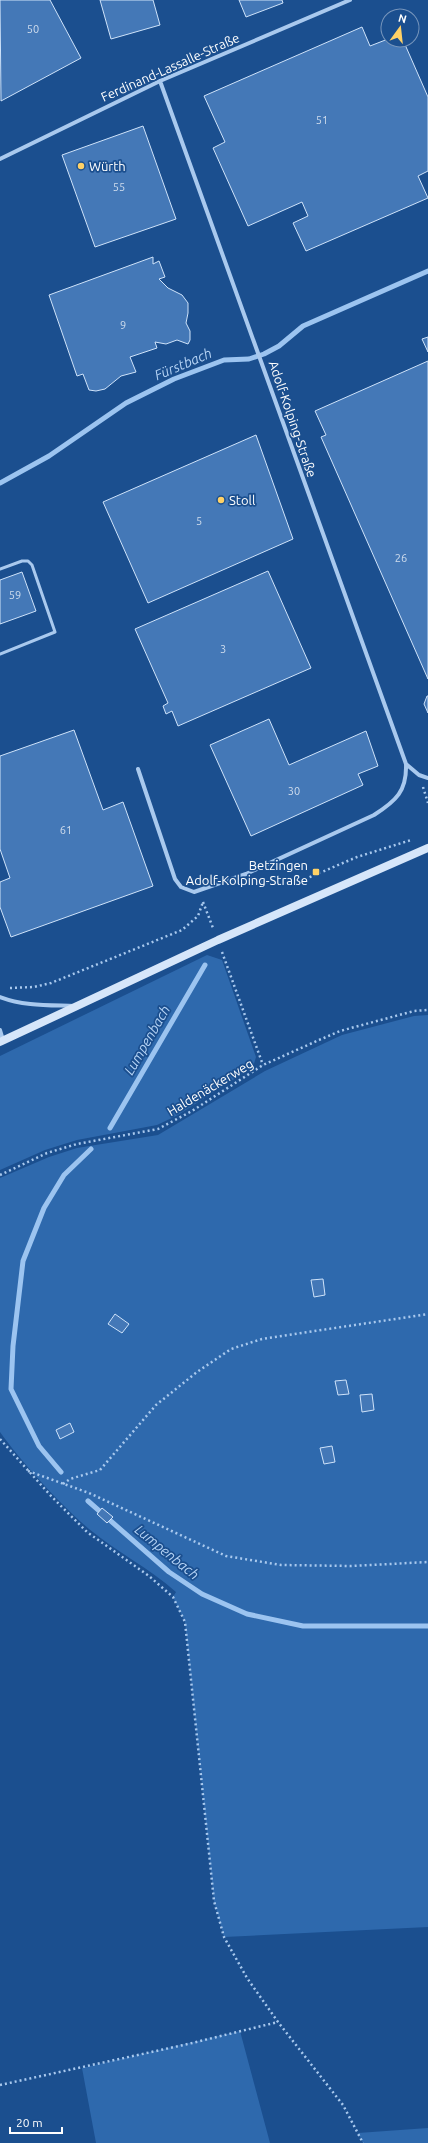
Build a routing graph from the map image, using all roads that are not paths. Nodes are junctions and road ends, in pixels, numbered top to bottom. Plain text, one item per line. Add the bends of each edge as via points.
1 (350, 0) edge
2 (160, 82) junction
3 (0, 159) edge
4 (0, 569) edge
5 (0, 654) edge
6 (406, 764) junction
7 (138, 770) dead end
8 (428, 778) edge
9 (428, 848) edge
10 (0, 997) edge
11 (76, 1006) junction
12 (0, 1030) edge
13 (2, 1041) edge

1 - 2 street, Ferdinand-Lassalle-Straße
2 - 3 street, Ferdinand-Lassalle-Straße
2 - 6 street, Adolf-Kolping-Straße
4 - 5 lane via 22,561 28,561 32,565 55,632
6 - 7 street via 407,779 401,792 390,805 355,824 246,874 200,892 186,891 175,879
6 - 8 street via 419,775
9 - 11 main road via 218,940
10 - 11 street via 38,1005
11 - 13 main road
12 - 13 street

